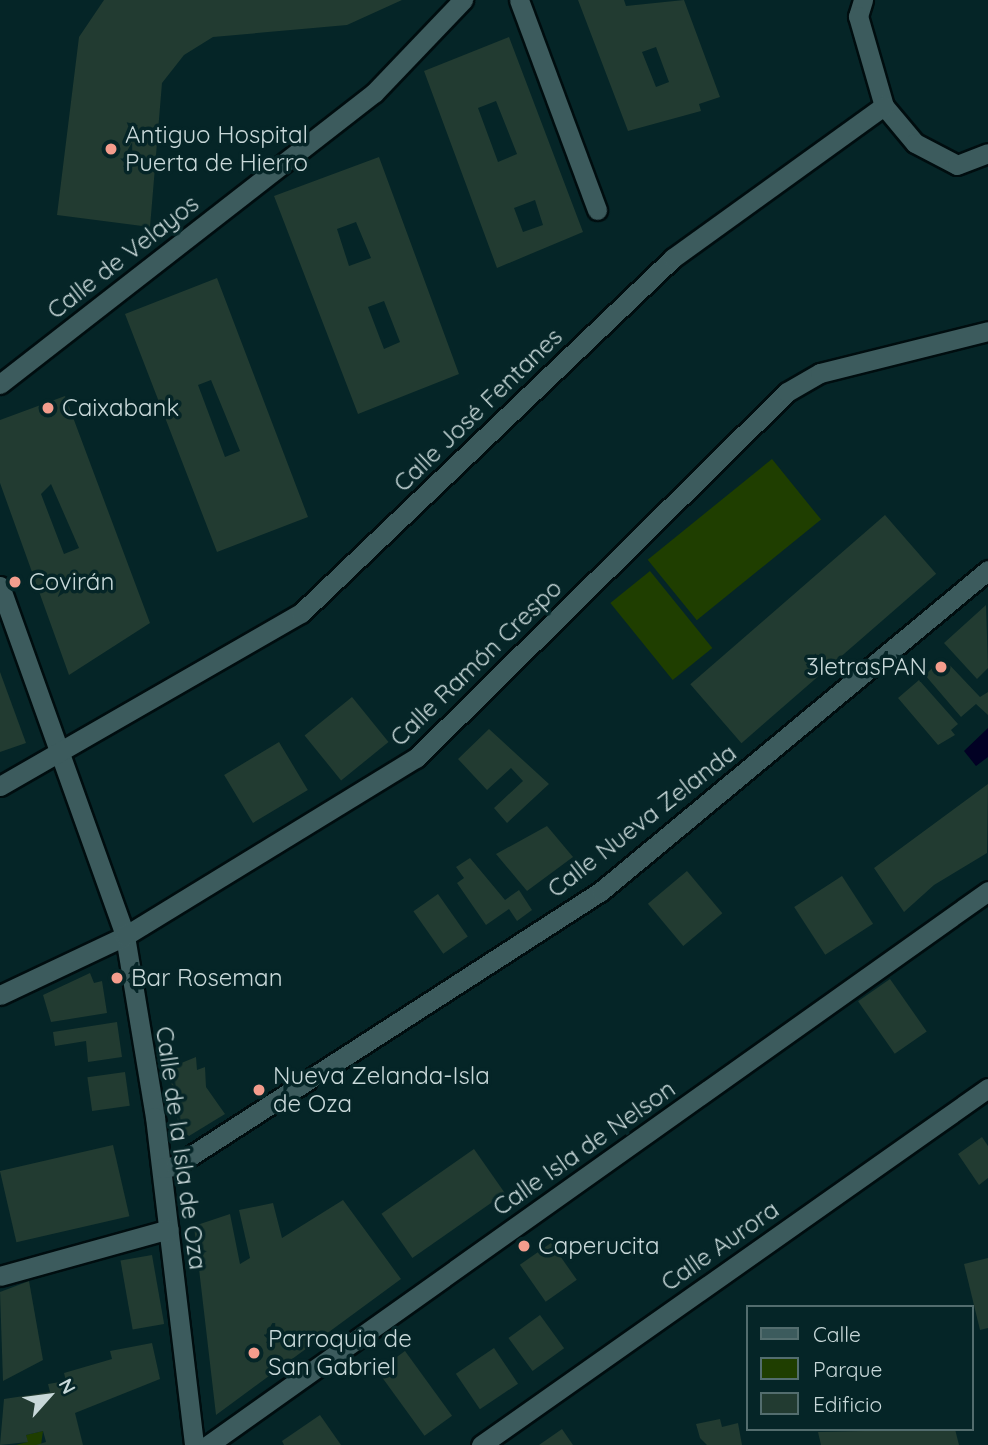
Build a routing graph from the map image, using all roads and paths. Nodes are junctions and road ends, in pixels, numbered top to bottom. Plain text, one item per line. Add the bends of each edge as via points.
1 (463, 0) edge
2 (519, 0) edge
3 (863, 0) edge
4 (884, 106) junction
5 (988, 153) edge
6 (597, 210) dead end
7 (988, 331) edge
8 (0, 384) edge
9 (988, 570) edge
10 (0, 586) edge
11 (63, 755) junction
12 (0, 786) edge
13 (988, 891) edge
14 (125, 936) junction
15 (0, 996) edge
16 (988, 1088) edge
17 (162, 1168) junction
18 (169, 1229) junction
19 (0, 1276) edge
20 (194, 1445) edge
21 (208, 1445) edge
22 (481, 1445) edge

1 - 8 street, Calle de Velayos via 373,93
2 - 6 street
3 - 4 street via 858,16
4 - 5 street via 915,143 957,165
4 - 11 street, Calle José Fentanes via 673,258 301,613
7 - 14 street, Calle Ramón Crespo via 820,373 787,392 416,758
9 - 17 street, Calle Nueva Zelanda via 601,891 175,1166
10 - 11 street, Calle de la Isla de Oza
11 - 12 street, Calle José Fentanes
11 - 14 street, Calle de la Isla de Oza
13 - 21 street, Calle Isla de Nelson
14 - 15 street, Calle Ramón Crespo
14 - 17 street, Calle de la Isla de Oza
16 - 22 street, Calle Aurora
17 - 18 street, Calle de la Isla de Oza
18 - 19 street
18 - 20 street, Calle de la Isla de Oza

